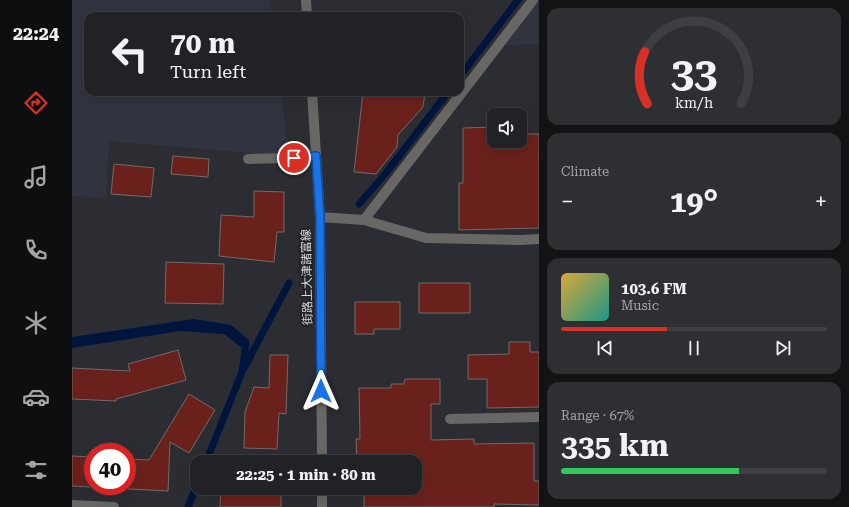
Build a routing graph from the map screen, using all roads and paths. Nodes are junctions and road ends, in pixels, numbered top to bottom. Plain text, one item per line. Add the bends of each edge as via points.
1 (306, 0) edge
2 (533, 0) edge
3 (307, 12) edge
4 (464, 90) edge
5 (312, 96) edge
6 (459, 96) edge
7 (316, 156) junction
8 (248, 159) dead end
9 (320, 217) junction
10 (364, 220) junction
11 (539, 239) edge
12 (539, 417) edge
13 (450, 419) dead end
14 (322, 455) edge
15 (322, 495) edge
16 (72, 505) edge
17 (114, 506) edge
18 (322, 507) edge

1 - 3 street
2 - 4 street
5 - 7 street, 街路上大津諸富線
6 - 10 street
7 - 8 street
7 - 9 street, 街路上大津諸富線
9 - 10 street
9 - 14 street, 街路上大津諸富線
10 - 11 street via 426,238
12 - 13 street
15 - 18 street
16 - 17 street

